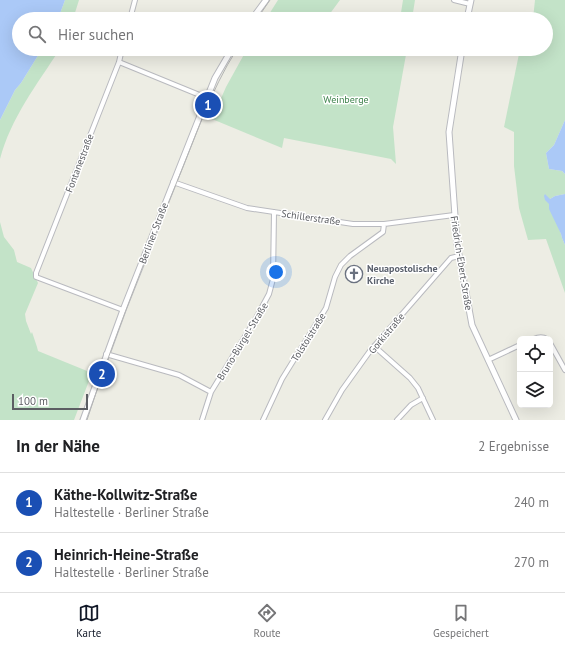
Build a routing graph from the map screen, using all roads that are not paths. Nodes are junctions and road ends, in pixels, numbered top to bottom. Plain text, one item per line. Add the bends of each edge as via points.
1 (135, 0) edge
2 (266, 0) edge
3 (454, 0) edge
4 (470, 2) edge
5 (132, 12) edge
6 (257, 12) edge
7 (468, 12) edge
8 (120, 56) edge
9 (228, 56) edge
10 (461, 56) edge
11 (118, 62) junction
12 (207, 98) junction
13 (173, 182) junction
14 (274, 212) junction
15 (454, 214) junction
16 (384, 224) junction
17 (459, 256) junction
18 (123, 310) junction
19 (374, 346) junction
20 (517, 346) edge
21 (553, 348) edge
22 (106, 354) junction
23 (488, 360) junction
24 (565, 370) edge
25 (211, 392) junction
26 (423, 398) junction
27 (83, 420) edge
28 (202, 420) edge
29 (263, 420) edge
30 (325, 420) edge
31 (397, 420) edge
32 (433, 420) edge
33 (516, 420) edge

1 - 5 street
2 - 6 street
3 - 4 street
4 - 7 street
8 - 11 street, Fontanestraße
9 - 12 street, Berliner Straße
10 - 15 street, Friedrich-Ebert-Straße via 449,132
11 - 12 street
11 - 18 street, Fontanestraße via 36,277
12 - 13 street, Berliner Straße
13 - 14 street, Schillerstraße via 237,205
13 - 18 street, Berliner Straße
14 - 16 street, Schillerstraße via 354,224
14 - 25 street, Bruno-Bürgel-Straße via 273,279 269,294
15 - 16 street, Schillerstraße
15 - 17 street, Friedrich-Ebert-Straße
16 - 29 street, Tolstoistraße via 383,232 341,265 326,308 282,379
17 - 19 street, Gorkistraße via 451,258
17 - 23 street, Friedrich-Ebert-Straße via 472,324
18 - 22 street, Berliner Straße
19 - 26 street via 410,378
19 - 30 street, Gorkistraße via 342,390
20 - 23 street
21 - 24 street
22 - 25 street via 179,376
22 - 27 street, Berliner Straße
23 - 33 street, Friedrich-Ebert-Straße
25 - 28 street, Bruno-Bürgel-Straße
26 - 31 street via 411,405
26 - 32 street

